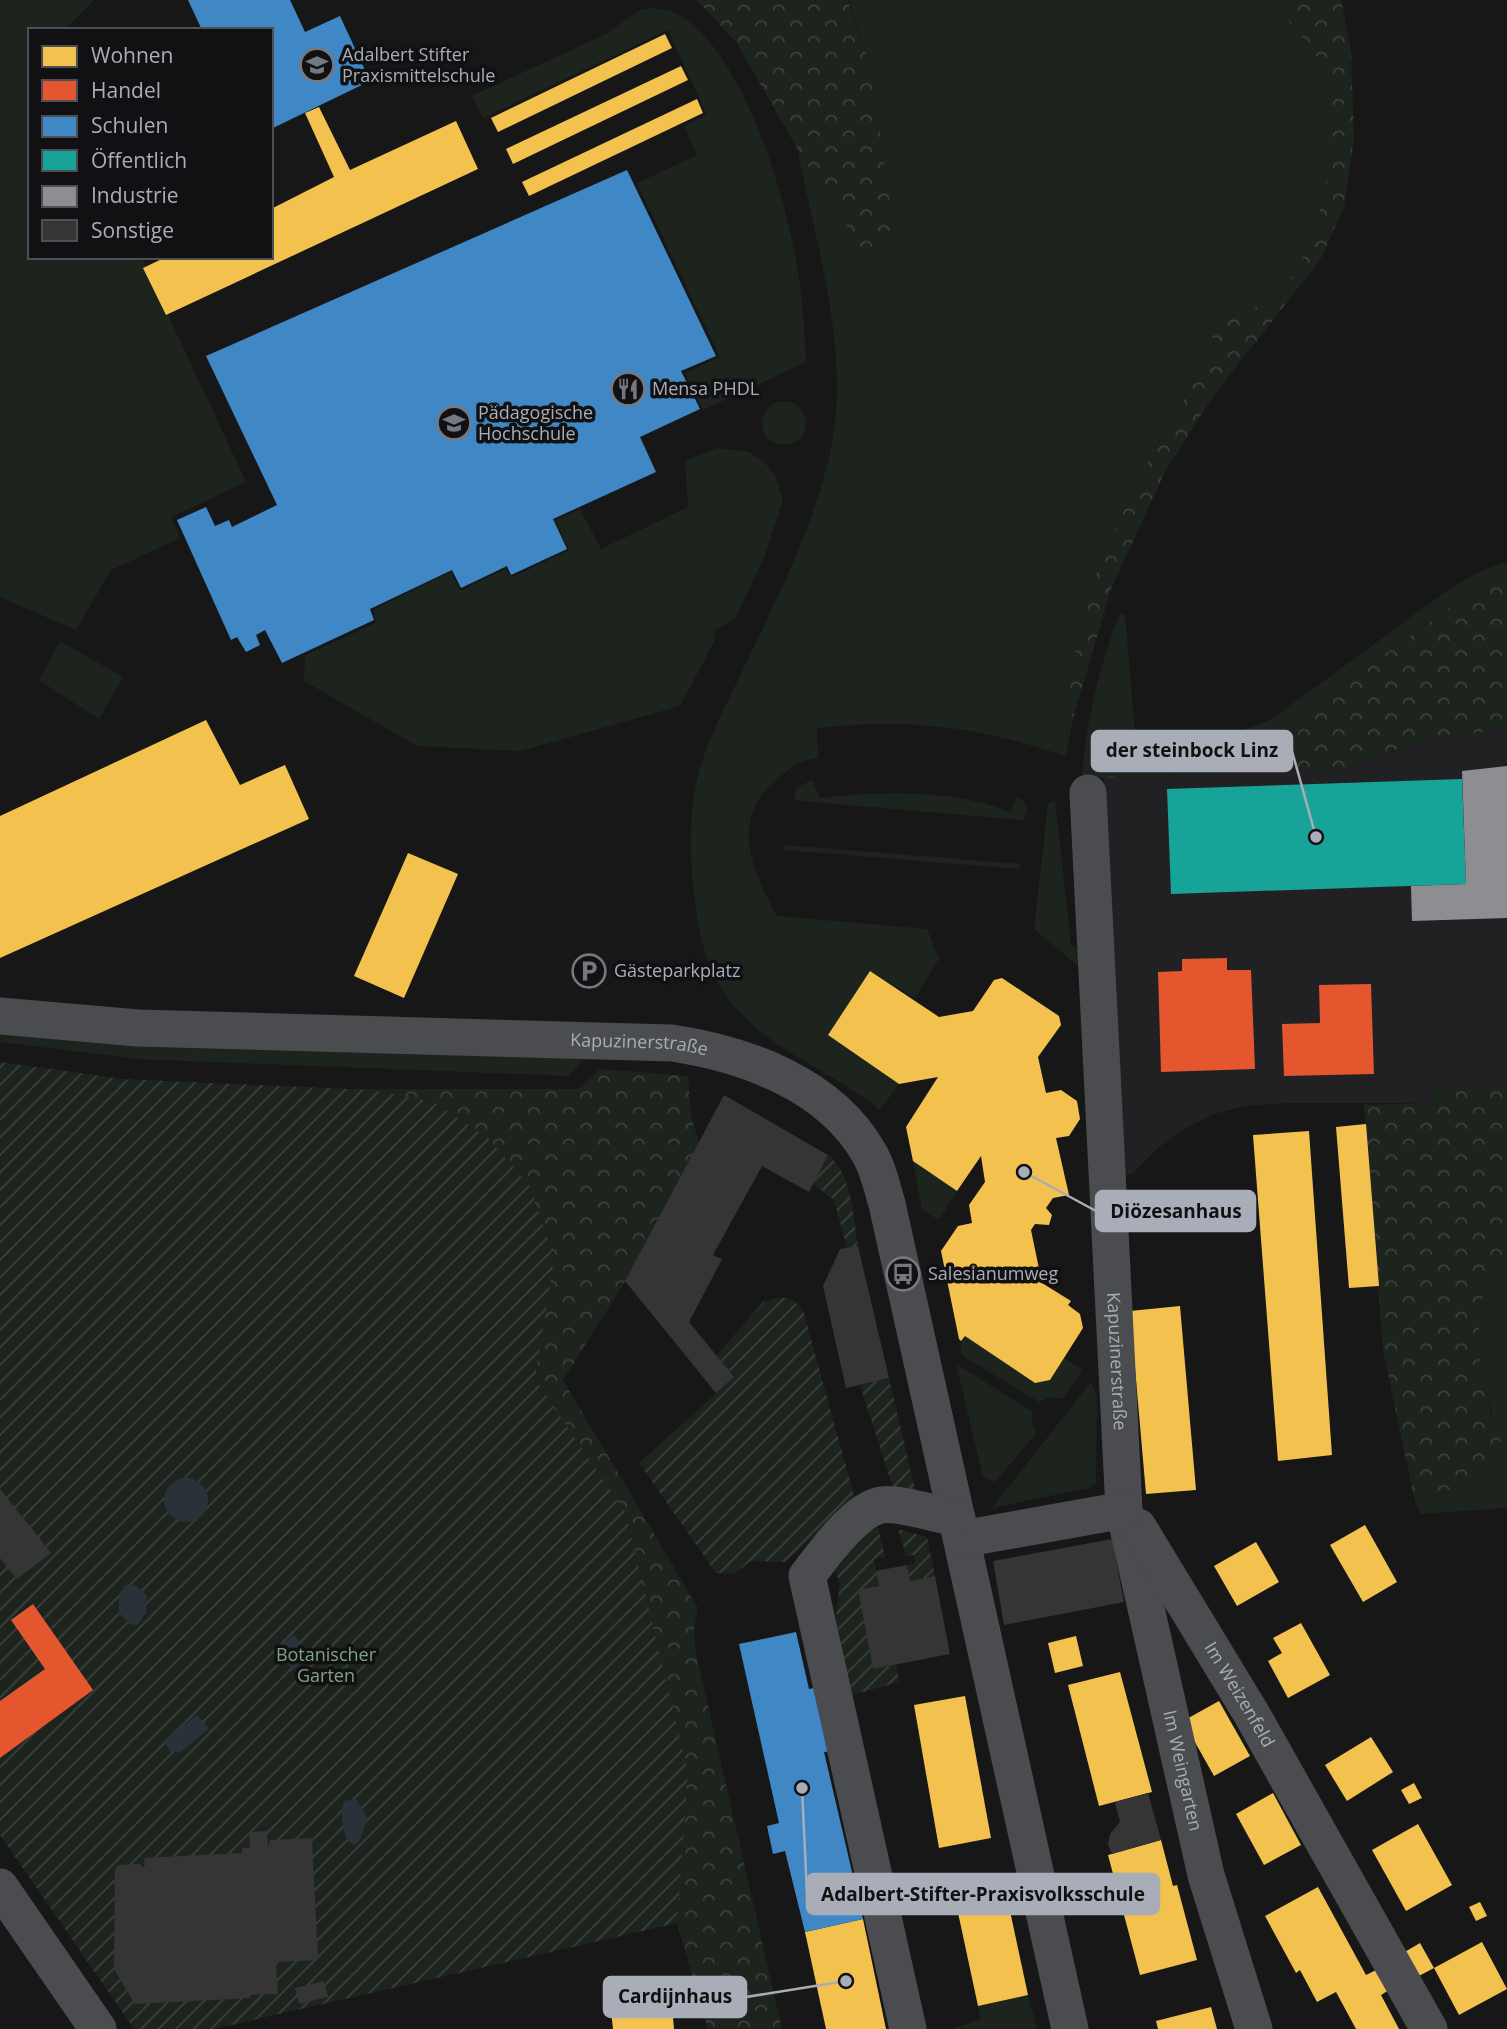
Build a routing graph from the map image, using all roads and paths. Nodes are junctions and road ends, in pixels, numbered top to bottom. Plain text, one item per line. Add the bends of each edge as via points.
1 (1088, 793) dead end
2 (0, 1016) edge
3 (1124, 1510) junction
4 (959, 1529) junction
5 (0, 1887) edge
6 (98, 2029) edge
7 (908, 2029) edge
8 (1070, 2029) edge
9 (1254, 2029) edge
10 (1429, 2029) edge

1 - 3 street, Kapuzinerstraße
2 - 4 street, Kapuzinerstraße via 138,1028 672,1043 737,1056 772,1071 839,1114 859,1137 877,1170
3 - 4 street
3 - 9 street, Im Weingarten via 1206,1875
3 - 10 street, Im Weizenfeld via 1251,1713
4 - 7 street via 893,1505 867,1509 807,1576
4 - 8 street, Kapuzinerstraße
5 - 6 street

